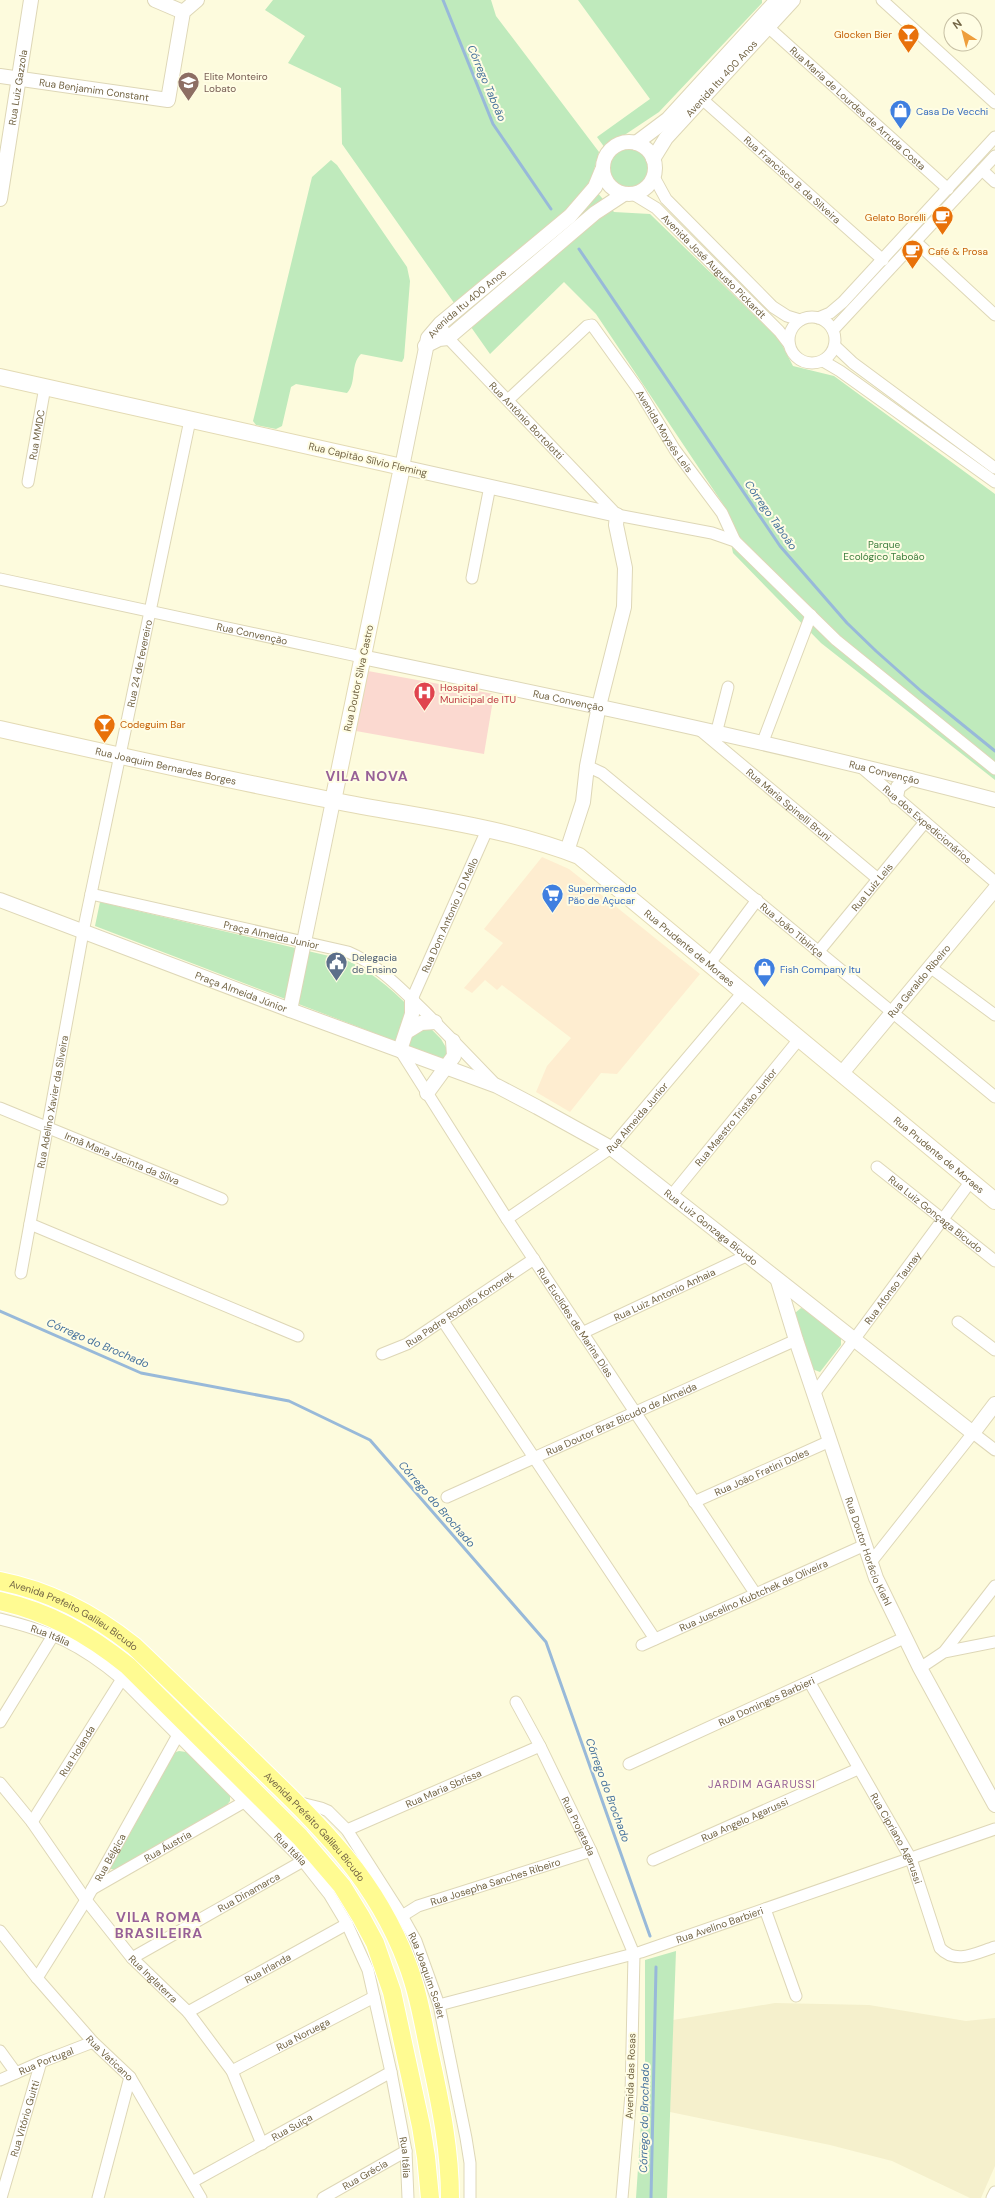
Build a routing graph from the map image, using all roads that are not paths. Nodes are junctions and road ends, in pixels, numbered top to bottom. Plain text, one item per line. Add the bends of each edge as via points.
1 (31, 0) edge
2 (155, 0) edge
3 (197, 0) edge
4 (777, 0) edge
5 (793, 0) edge
6 (882, 0) edge
7 (183, 12) junction
8 (768, 27) junction
9 (0, 76) edge
10 (19, 79) junction
11 (702, 99) junction
12 (995, 103) edge
13 (995, 137) edge
14 (636, 143) junction
15 (995, 156) edge
16 (653, 159) junction
17 (602, 170) junction
18 (982, 170) junction
19 (654, 177) junction
20 (995, 182) edge
21 (948, 189) junction
22 (629, 194) junction
23 (0, 199) edge
24 (916, 242) junction
25 (883, 260) junction
26 (995, 315) edge
27 (818, 318) junction
28 (800, 320) junction
29 (440, 324) junction
30 (833, 330) junction
31 (448, 338) junction
32 (789, 344) junction
33 (425, 346) junction
34 (835, 346) junction
35 (823, 361) junction
36 (0, 378) edge
37 (45, 387) junction
38 (508, 400) junction
39 (190, 420) junction
40 (402, 466) junction
41 (995, 468) edge
42 (28, 482) dead end
43 (995, 482) edge
44 (490, 486) junction
45 (616, 515) junction
46 (735, 541) junction
47 (472, 578) dead end
48 (0, 579) edge
49 (150, 612) junction
50 (811, 615) junction
51 (362, 657) junction
52 (728, 687) dead end
53 (599, 706) junction
54 (0, 729) edge
55 (700, 730) junction
56 (716, 734) junction
57 (762, 744) junction
58 (121, 756) junction
59 (587, 766) junction
60 (859, 766) junction
61 (995, 769) edge
62 (910, 778) junction
63 (896, 797) junction
64 (995, 800) edge
65 (333, 801) junction
66 (925, 822) junction
67 (487, 830) junction
68 (567, 852) junction
69 (878, 879) junction
70 (995, 882) edge
71 (995, 889) edge
72 (91, 894) junction
73 (0, 900) edge
74 (757, 900) junction
75 (83, 932) junction
76 (304, 941) junction
77 (819, 951) junction
78 (710, 963) junction
79 (930, 967) junction
80 (744, 991) junction
81 (412, 999) junction
82 (290, 1010) junction
83 (892, 1013) junction
84 (995, 1014) edge
85 (436, 1022) junction
86 (408, 1031) junction
87 (800, 1038) junction
88 (453, 1041) junction
89 (400, 1050) junction
90 (447, 1068) junction
91 (842, 1073) junction
92 (497, 1086) junction
93 (427, 1094) junction
94 (995, 1097) edge
95 (0, 1108) edge
96 (47, 1128) junction
97 (611, 1148) junction
98 (877, 1167) dead end
99 (971, 1181) junction
100 (671, 1196) junction
101 (222, 1199) dead end
102 (995, 1202) edge
103 (507, 1219) junction
104 (943, 1219) junction
105 (30, 1224) junction
106 (746, 1256) junction
107 (534, 1259) junction
108 (995, 1261) edge
109 (21, 1273) dead end
110 (778, 1281) junction
111 (443, 1321) junction
112 (958, 1322) dead end
113 (582, 1333) junction
114 (298, 1336) dead end
115 (854, 1339) junction
116 (796, 1340) junction
117 (995, 1350) edge
118 (382, 1354) dead end
119 (806, 1372) junction
120 (827, 1376) junction
121 (814, 1394) junction
122 (995, 1404) edge
123 (635, 1413) junction
124 (973, 1433) junction
125 (830, 1441) junction
126 (995, 1450) edge
127 (536, 1458) junction
128 (447, 1497) dead end
129 (694, 1502) junction
130 (865, 1545) junction
131 (871, 1562) junction
132 (0, 1581) edge
133 (995, 1586) edge
134 (755, 1593) junction
135 (0, 1600) edge
136 (0, 1619) edge
137 (54, 1634) junction
138 (904, 1638) junction
139 (655, 1639) junction
140 (995, 1642) edge
141 (642, 1645) dead end
142 (944, 1652) junction
143 (920, 1668) junction
144 (122, 1679) junction
145 (810, 1682) junction
146 (516, 1702) dead end
147 (0, 1722) edge
148 (178, 1734) junction
149 (540, 1746) junction
150 (629, 1764) dead end
151 (858, 1769) junction
152 (0, 1783) edge
153 (244, 1802) junction
154 (295, 1802) junction
155 (995, 1805) edge
156 (32, 1822) junction
157 (995, 1829) edge
158 (346, 1830) junction
159 (591, 1851) junction
160 (911, 1859) junction
161 (653, 1860) dead end
162 (303, 1861) junction
163 (91, 1889) junction
164 (86, 1900) junction
165 (765, 1909) junction
166 (402, 1916) junction
167 (347, 1924) junction
168 (0, 1931) edge
169 (995, 1947) edge
170 (634, 1954) junction
171 (132, 1958) junction
172 (37, 1978) junction
173 (374, 1996) junction
174 (796, 1996) dead end
175 (439, 2005) junction
176 (188, 2012) junction
177 (93, 2042) junction
178 (0, 2051) edge
179 (41, 2062) junction
180 (232, 2071) junction
181 (391, 2072) junction
182 (16, 2073) junction
183 (130, 2077) junction
184 (0, 2080) edge
185 (262, 2144) junction
186 (406, 2151) junction
187 (192, 2182) junction
188 (995, 2192) edge
189 (2, 2198) edge
190 (98, 2198) edge
191 (201, 2198) edge
192 (323, 2198) edge
193 (408, 2198) edge
194 (430, 2198) edge
195 (450, 2198) edge
196 (470, 2198) edge
197 (622, 2198) edge
198 (992, 2198) edge

1 - 10 street, Rua Luiz Gazzola
2 - 7 street
3 - 7 street
4 - 14 street, Avenida Itu 400 Anos via 668,119
5 - 8 street, Avenida Itu 400 Anos
6 - 12 street
7 - 10 street, Rua Benjamim Constant via 168,100
8 - 11 street, Avenida Itu 400 Anos
8 - 21 street, Rua Maria de Lourdes de Arruda Costa
9 - 10 street, Rua Benjamim Constant
10 - 23 street, Rua Luiz Gazzola
11 - 16 street, Avenida Itu 400 Anos via 666,138
11 - 25 street, Rua Francisco B. da Silveira
13 - 21 street
14 - 16 street via 648,150
14 - 17 street via 620,144 610,150 604,159
15 - 18 street
16 - 19 street
17 - 22 street via 609,186
17 - 29 street, Avenida Itu 400 Anos via 595,187 570,216
18 - 20 street
18 - 24 street
19 - 22 street via 646,188
19 - 28 street, Avenida José Augusto Pickardt via 666,199 772,307
21 - 25 street
22 - 31 street, Avenida Itu 400 Anos via 594,213
22 - 32 street, Avenida José Augusto Pickardt via 656,208
24 - 26 street
24 - 30 street
25 - 27 street via 843,302
27 - 28 street
27 - 30 street via 827,322
28 - 32 street via 792,328
29 - 31 street, Rua Antônio Bortolotti
29 - 33 street, Avenida Itu 400 Anos
30 - 34 street
31 - 33 street, Avenida Itu 400 Anos via 439,339
31 - 38 street, Rua Antônio Bortolotti
32 - 35 street via 796,357 802,361
33 - 40 street, Rua Doutor Silva Castro
34 - 35 street
34 - 41 street via 853,364
35 - 43 street
36 - 37 main road, Rua Capitão Sílvio Fleming
37 - 39 main road, Rua Capitão Sílvio Fleming
37 - 42 street, Rua MMDC
38 - 45 street, Rua Antônio Bortolotti
38 - 46 street, Avenida Moysés Leis via 589,325 594,327 638,389 675,450 722,513
39 - 40 main road, Rua Capitão Sílvio Fleming
39 - 49 street, Rua 24 de fevereiro
40 - 44 street, Rua Capitão Sílvio Fleming
40 - 51 main road, Rua Doutor Silva Castro
44 - 45 street, Rua Capitão Sílvio Fleming
44 - 47 street
45 - 46 street, Rua Capitão Sílvio Fleming via 712,533
45 - 53 street via 624,568 624,607
46 - 50 street
48 - 49 street, Rua Convenção
49 - 51 street, Rua Convenção
49 - 58 street, Rua 24 de fevereiro
50 - 57 street
50 - 61 street via 836,640
51 - 53 street, Rua Convenção
51 - 65 main road, Rua Doutor Silva Castro
52 - 56 street
53 - 55 street, Rua Convenção
53 - 59 street
54 - 58 main road, Rua Joaquim Bernardes Borges
55 - 56 street, Rua Convenção
55 - 69 street, Rua Maria Spinelli Bruni
56 - 57 street, Rua Convenção
57 - 60 street, Rua Convenção
58 - 65 main road, Rua Joaquim Bernardes Borges
58 - 72 street, Rua 24 de fevereiro
59 - 68 street via 583,802
59 - 74 street, Rua João Tibiriça via 602,773
60 - 62 street, Rua Convenção
60 - 63 street, Rua dos Expedicionários
62 - 63 street via 898,787
62 - 64 street, Rua Convenção
63 - 66 street, Rua dos Expedicionários
65 - 67 main road, Rua Prudente de Moraes
65 - 76 street, Rua Doutor Silva Castro
66 - 69 street, Rua Luiz Leis
66 - 70 street, Rua dos Expedicionários
67 - 68 main road, Rua Prudente de Moraes
67 - 81 street, Rua Dom Antonio J D Mello
68 - 78 main road, Rua Prudente de Moraes via 579,856 597,869
69 - 77 street, Rua Luiz Leis
71 - 79 street, Rua Geraldo Ribeiro
72 - 75 street, Rua 24 de fevereiro
72 - 76 street, Praça Almeida Junior
73 - 75 street, Praça Almeida Júnior
74 - 77 street, Rua João Tibiriça
74 - 78 street
75 - 82 street, Praça Almeida Júnior
75 - 96 street, Rua Adelino Xavier da Silveira
76 - 81 street, Praça Almeida Junior via 364,958
76 - 82 street, Rua Doutor Silva Castro
77 - 83 street, Rua João Tibiriça
78 - 80 main road, Rua Prudente de Moraes
79 - 83 street, Rua Geraldo Ribeiro
79 - 84 street
80 - 87 main road, Rua Prudente de Moraes
80 - 97 street, Rua Almeida Junior
81 - 85 street, Praça Almeida Junior
81 - 86 street
82 - 89 street, Praça Almeida Júnior
83 - 91 street, Rua Geraldo Ribeiro
83 - 94 street, Rua João Tibiriça
85 - 86 street via 421,1023
85 - 88 street, Praça Almeida Junior
86 - 89 street
87 - 91 main road, Rua Prudente de Moraes
87 - 100 street, Rua Maestro Tristão Junior
88 - 90 street via 454,1056
88 - 92 street, Praça Almeida Junior
89 - 90 street, Rua Luiz Gonzaga Bicudo
89 - 93 street, Rua Euclídes de Marins Dias
90 - 92 street, Rua Luiz Gonzaga Bicudo
90 - 93 street
91 - 99 main road, Rua Prudente de Moraes
92 - 97 street, Rua Luiz Gonzaga Bicudo
93 - 103 street, Rua Euclídes de Marins Dias
95 - 96 street, Irmã Maria Jacinta da Silva
96 - 101 street, Irmã Maria Jacinta da Silva
96 - 105 street, Rua Adelino Xavier da Silveira
97 - 100 street, Rua Luiz Gonzaga Bicudo
97 - 103 street, Rua Almeida Junior
98 - 104 street, Rua Luiz Gonçaga Bicudo
99 - 102 main road, Rua Prudente de Moraes
99 - 104 street, Rua Afonso Taunay
100 - 106 street, Rua Luiz Gonzaga Bicudo
103 - 107 street, Rua Euclídes de Marins Dias
104 - 108 street, Rua Luiz Gonçaga Bicudo
104 - 115 street, Rua Afonso Taunay
105 - 109 street, Rua Adelino Xavier da Silveira
105 - 114 street
106 - 110 street, Rua Luiz Gonzaga Bicudo
106 - 113 street, Rua Luiz Antonio Anhaia
107 - 111 street, Rua Padre Rodolfo Komorek
107 - 113 street, Rua Euclídes de Marins Dias
110 - 115 street, Rua Luiz Gonzaga Bicudo
110 - 116 street, Rua Doutor Horácio Kiehl
111 - 118 street, Rua Padre Rodolfo Komorek via 407,1344
111 - 127 street
112 - 117 street
113 - 123 street, Rua Euclídes de Marins Dias
115 - 120 street, Rua Afonso Taunay
115 - 124 street, Rua Luiz Gonzaga Bicudo
116 - 119 street, Rua Doutor Horácio Kiehl
116 - 123 street, Rua Doutor Braz Bicudo de Almeida
119 - 120 street via 816,1377
119 - 121 street, Rua Doutor Horácio Kiehl
120 - 121 street, Rua Afonso Taunay
121 - 125 street, Rua Doutor Horácio Kiehl
122 - 124 street
123 - 127 street, Rua Doutor Braz Bicudo de Almeida
123 - 129 street, Rua Euclídes de Marins Dias
124 - 126 street, Rua Luiz Gonzaga Bicudo
124 - 131 street
125 - 129 street, Rua João Fratini Doles
125 - 130 street, Rua Doutor Horácio Kiehl
127 - 128 street, Rua Doutor Braz Bicudo de Almeida
127 - 139 street
129 - 134 street, Rua Euclídes de Marins Dias
130 - 131 street, Rua Doutor Horácio Kiehl
130 - 134 street, Rua Juscelino Kubtchek de Oliveira
131 - 138 street, Rua Doutor Horácio Kiehl
132 - 154 main road, Avenida Prefeito Galileu Bicudo via 56,1597 82,1609 110,1627 134,1646
133 - 142 street
134 - 139 street, Rua Juscelino Kubtchek de Oliveira
135 - 194 main road, Avenida Prefeito Galileu Bicudo via 31,1608 62,1621 91,1638 128,1666 300,1837 342,1886 375,1943 392,1992 421,2126
136 - 137 street, Rua Itália
137 - 144 street, Rua Itália via 95,1656
137 - 147 street
138 - 143 street, Rua Doutor Horácio Kiehl
138 - 145 street, Rua Domingos Barbieri
139 - 141 street, Rua Juscelino Kubtchek de Oliveira
140 - 142 street
142 - 143 street
143 - 155 street, Rua Doutor Horácio Kiehl
144 - 148 street, Rua Itália
144 - 156 street, Rua Holanda
145 - 150 street, Rua Domingos Barbieri
145 - 151 street, Rua Cipriano Agarussi
146 - 149 street, Rua Projetada
148 - 153 street, Rua Itália
148 - 163 street, Rua Bélgica
149 - 158 street, Rua Maria Sbrissa
149 - 159 street, Rua Projetada
151 - 160 street, Rua Cipriano Agarussi
151 - 161 street, Rua Angelo Agarussi
152 - 156 street, Rua Inglaterra
153 - 162 street, Rua Itália
153 - 163 street, Rua Áustria
154 - 158 street, Rua Joaquim Scalet via 328,1811
154 - 195 main road, Avenida Prefeito Galileu Bicudo via 335,1842 365,1881 407,1963 446,2129
156 - 164 street, Rua Inglaterra
157 - 160 street, Rua Avelino Barbieri
158 - 166 street, Rua Joaquim Scalet
159 - 166 street, Rua Josepha Sanches Ribeiro via 418,1906
159 - 170 street, Rua Projetada
160 - 165 street, Rua Avelino Barbieri
160 - 169 street, Rua Cipriano Agarussi via 937,1941 947,1955 956,1958 967,1957
162 - 167 street, Rua Itália via 329,1894
162 - 171 street, Rua Dinamarca
163 - 164 street, Rua Bélgica
164 - 171 street, Rua Inglaterra
164 - 172 street, Rua Bélgica
165 - 170 street, Rua Avelino Barbieri
165 - 174 street
166 - 175 street, Rua Joaquim Scalet via 416,1941
167 - 173 street, Rua Itália via 368,1970
167 - 176 street, Rua Irlanda
168 - 172 street, Rua Vaticano
170 - 175 street, Rua Avelino Barbieri
170 - 197 street, Avenida das Rosas via 631,2094
171 - 176 street, Rua Inglaterra
172 - 177 street, Rua Vaticano
173 - 180 street, Rua Noruega
173 - 181 street, Rua Itália
175 - 196 street, Rua Joaquim Scalet via 466,2138 470,2163
176 - 180 street, Rua Inglaterra
177 - 179 street, Rua Portugal
177 - 183 street, Rua Vaticano
178 - 182 street
179 - 182 street, Rua Portugal
179 - 189 street, Rua Vitório Guitti
180 - 185 street, Rua Inglaterra
181 - 185 street, Rua Suiça
181 - 186 street, Rua Itália
182 - 184 street, Rua Portugal
183 - 187 street, Rua Vaticano
183 - 190 street
185 - 187 street, Rua Suiça
186 - 192 street, Rua Grécia
186 - 193 street, Rua Itália
187 - 191 street, Rua Vaticano
188 - 198 street

